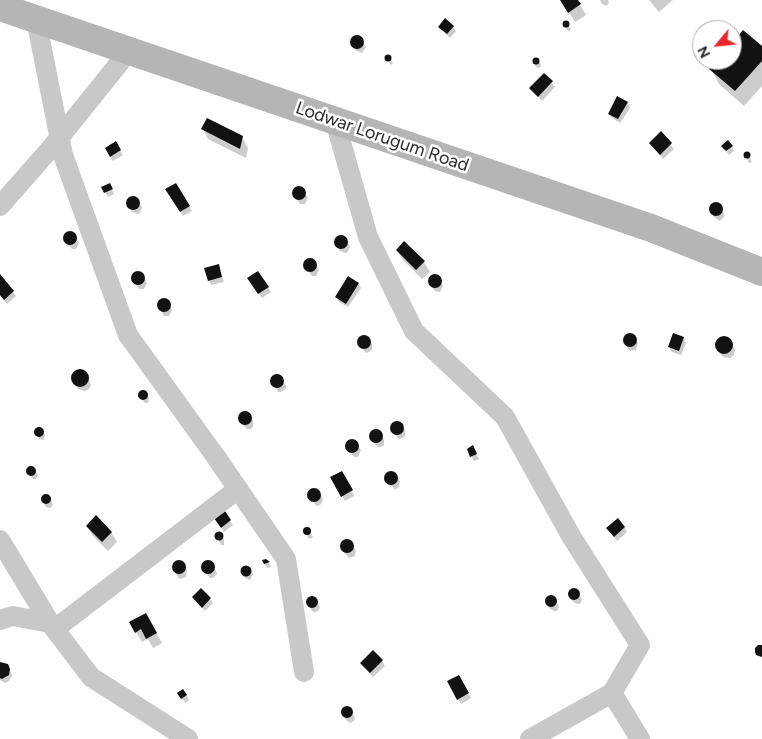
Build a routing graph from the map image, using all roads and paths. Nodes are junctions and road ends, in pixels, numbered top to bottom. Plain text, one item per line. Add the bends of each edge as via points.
1 (0, 7) edge
2 (34, 19) junction
3 (128, 51) junction
4 (335, 121) junction
5 (59, 137) junction
6 (0, 206) edge
7 (762, 272) edge
8 (238, 489) junction
9 (0, 540) edge
10 (0, 620) edge
11 (50, 623) junction
12 (304, 672) dead end
13 (612, 693) junction
14 (188, 739) edge
15 (530, 739) edge
16 (640, 739) edge

1 - 2 main road, Lodwar Lorugum Road
2 - 3 main road, Lodwar Lorugum Road
2 - 5 street
3 - 4 main road, Lodwar Lorugum Road
3 - 5 street
4 - 7 main road, Lodwar Lorugum Road via 651,228
4 - 13 street via 368,237 414,330 505,417 570,536 640,645
5 - 6 street
5 - 8 street via 62,156 128,335
8 - 11 street via 60,625
8 - 12 street via 286,559
9 - 11 street
10 - 11 street via 13,616
11 - 14 street via 91,677
13 - 15 street
13 - 16 street

